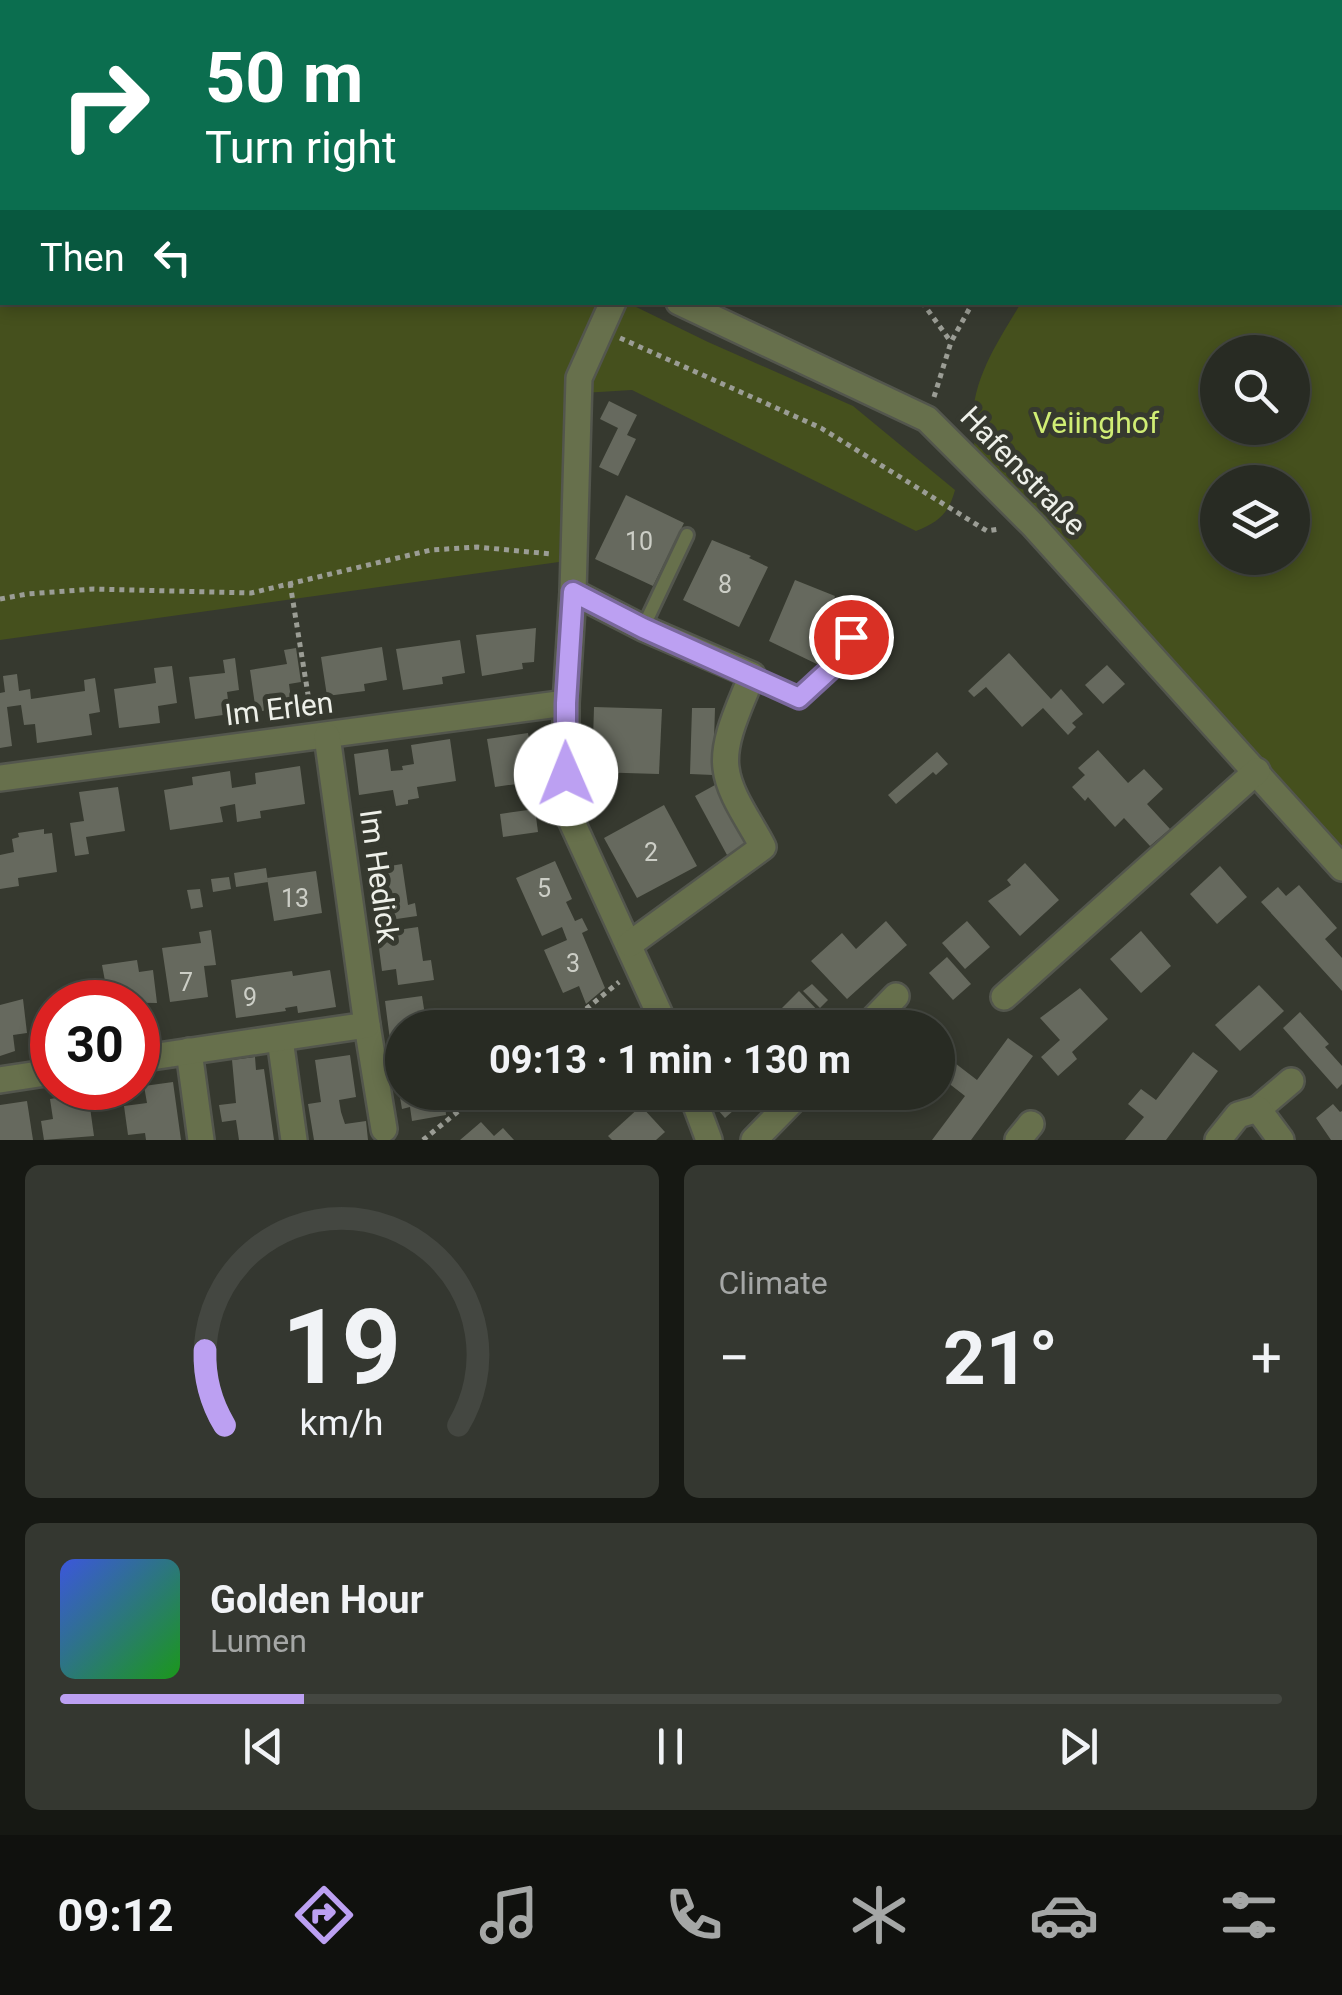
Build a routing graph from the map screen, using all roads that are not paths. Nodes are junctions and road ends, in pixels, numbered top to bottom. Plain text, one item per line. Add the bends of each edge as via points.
1 (612, 305) edge
2 (685, 305) edge
3 (687, 535) dead end
4 (573, 592) junction
5 (643, 628) junction
6 (851, 637) dead end
7 (752, 676) junction
8 (566, 703) junction
9 (320, 737) junction
10 (1257, 771) junction
11 (0, 778) edge
12 (1342, 868) edge
13 (635, 955) junction
14 (896, 996) dead end
15 (1004, 997) dead end
16 (658, 1010) edge
17 (883, 1010) edge
18 (367, 1025) junction
19 (280, 1040) junction
20 (188, 1051) junction
21 (160, 1055) edge
22 (30, 1075) edge
23 (0, 1080) edge
24 (1291, 1080) dead end
25 (698, 1110) edge
26 (783, 1110) edge
27 (1258, 1110) junction
28 (384, 1129) dead end
29 (1218, 1139) edge
30 (201, 1140) edge
31 (294, 1140) edge
32 (710, 1140) edge
33 (754, 1140) edge
34 (1282, 1140) edge

1 - 4 street via 579,378
2 - 10 street, Hafenstraße via 927,419
3 - 5 lane
4 - 5 street
4 - 8 street
5 - 7 street
6 - 7 lane via 849,652 799,698
7 - 13 street via 725,766 763,848
8 - 9 street, Im Erlen
8 - 13 street via 566,809
9 - 11 street, Im Erlen
9 - 18 street, Im Hedick
10 - 12 street, Hafenstraße
10 - 15 street
13 - 16 street
14 - 17 street
18 - 19 street
18 - 28 street, Im Hedick
19 - 20 street
19 - 31 street
20 - 21 street
20 - 30 street
22 - 23 street
24 - 27 street
25 - 32 street
26 - 33 street
27 - 29 street via 1238,1116
27 - 34 street

